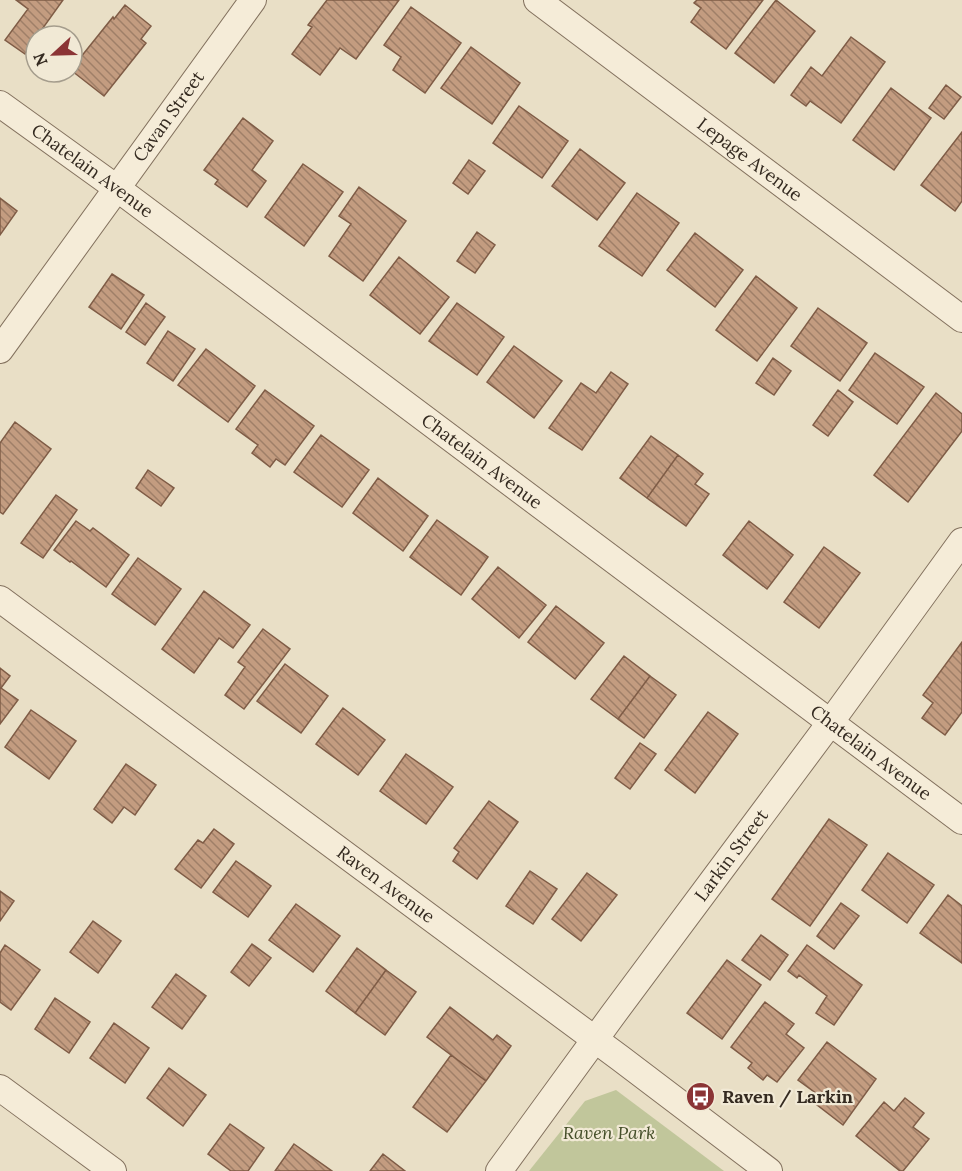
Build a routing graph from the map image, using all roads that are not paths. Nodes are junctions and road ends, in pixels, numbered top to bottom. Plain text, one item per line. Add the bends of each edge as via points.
1 (253, 0) edge
2 (537, 0) edge
3 (0, 104) edge
4 (118, 189) junction
5 (962, 319) edge
6 (0, 350) edge
7 (962, 541) edge
8 (0, 599) edge
9 (830, 723) junction
10 (962, 821) edge
11 (595, 1040) junction
12 (0, 1088) edge
13 (113, 1171) edge
14 (500, 1171) edge
15 (769, 1171) edge

1 - 4 street, Cavan Street
2 - 5 street, Lepage Avenue
3 - 4 street, Chatelain Avenue
4 - 6 street, Cavan Street
4 - 9 street, Chatelain Avenue
7 - 9 street, Larkin Street
8 - 11 street, Raven Avenue
9 - 10 street, Chatelain Avenue
9 - 11 street, Larkin Street
11 - 14 street, Larkin Street
11 - 15 street, Raven Avenue
12 - 13 street

